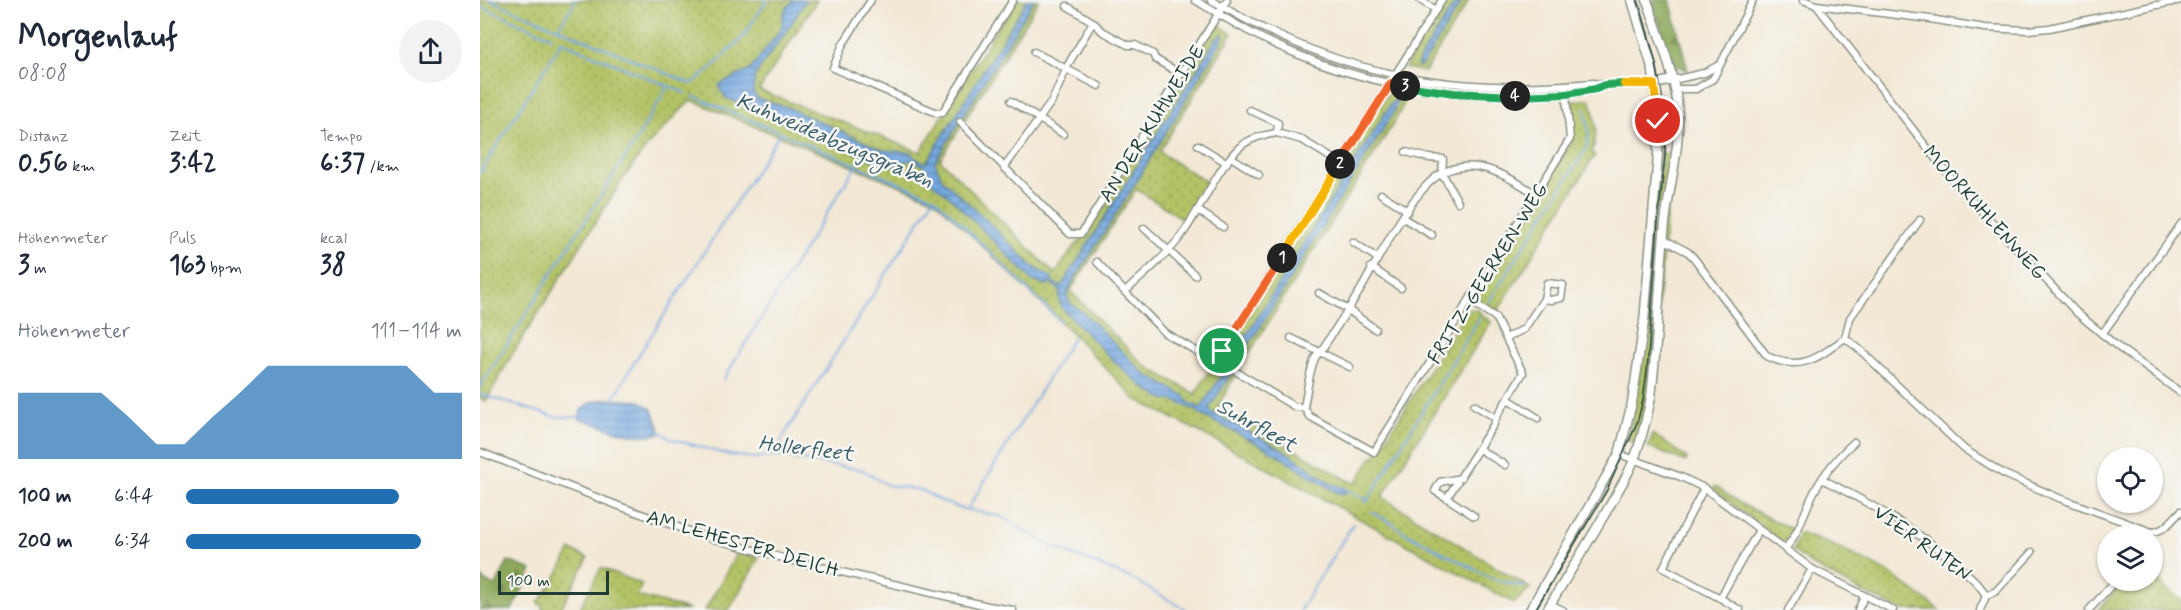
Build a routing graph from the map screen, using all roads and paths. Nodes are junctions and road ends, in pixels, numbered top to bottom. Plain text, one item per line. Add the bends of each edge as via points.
1 (871, 0) edge
2 (1013, 0) edge
3 (1195, 0) edge
4 (1210, 0) edge
5 (1227, 0) edge
6 (1420, 0) edge
7 (1442, 0) edge
8 (1632, 0) edge
9 (1647, 0) edge
10 (1752, 0) edge
11 (1803, 0) edge
12 (2181, 0) edge
13 (1816, 5) junction
14 (1067, 6) dead end
15 (1436, 10) junction
16 (1221, 11) junction
17 (1093, 22) junction
18 (1034, 52) dead end
19 (1722, 63) junction
20 (1066, 69) junction
21 (1181, 74) junction
22 (1393, 79) junction
23 (1654, 84) junction
24 (1565, 85) junction
25 (1605, 85) junction
26 (1674, 85) junction
27 (1099, 86) dead end
28 (1566, 94) junction
29 (1011, 101) dead end
30 (1250, 110) dead end
31 (1038, 119) junction
32 (960, 122) dead end
33 (1277, 133) junction
34 (1063, 134) dead end
35 (1198, 145) dead end
36 (1406, 152) dead end
37 (1229, 160) junction
38 (1340, 163) junction
39 (1004, 168) junction
40 (1442, 173) junction
41 (1259, 175) dead end
42 (1381, 194) dead end
43 (1536, 194) junction
44 (1458, 202) dead end
45 (1407, 211) junction
46 (1199, 212) junction
47 (1403, 218) junction
48 (1920, 220) dead end
49 (2181, 224) edge
50 (1223, 227) dead end
51 (1144, 228) dead end
52 (1432, 235) dead end
53 (1663, 239) junction
54 (1353, 242) dead end
55 (1168, 250) junction
56 (1377, 258) junction
57 (1097, 262) dead end
58 (1371, 267) junction
59 (1195, 275) dead end
60 (1401, 288) dead end
61 (1125, 292) junction
62 (1320, 293) dead end
63 (1544, 299) dead end
64 (1470, 301) junction
65 (1347, 309) junction
66 (1375, 329) dead end
67 (2102, 334) junction
68 (1291, 338) dead end
69 (1506, 338) junction
70 (1845, 338) junction
71 (1319, 353) junction
72 (1350, 367) dead end
73 (1237, 372) dead end
74 (2181, 393) edge
75 (1508, 399) junction
76 (1474, 405) dead end
77 (1304, 407) junction
78 (1496, 418) junction
79 (1538, 418) dead end
80 (1854, 442) dead end
81 (1479, 449) junction
82 (480, 452) edge
83 (1619, 454) junction
84 (1634, 460) junction
85 (1505, 465) dead end
86 (1461, 478) junction
87 (1822, 479) junction
88 (1704, 488) junction
89 (1447, 498) junction
90 (2181, 511) edge
91 (1474, 516) dead end
92 (2128, 525) edge
93 (2163, 529) edge
94 (1759, 530) junction
95 (1785, 549) junction
96 (2032, 552) dead end
97 (1812, 568) junction
98 (2106, 591) edge
99 (1986, 596) junction
100 (1864, 597) junction
101 (1720, 598) junction
102 (1548, 607) edge
103 (1013, 610) edge
104 (1530, 610) edge
105 (1563, 610) edge
106 (1740, 610) edge
107 (1788, 610) edge
108 (1857, 610) edge
109 (1893, 610) edge
110 (1980, 610) edge
111 (2089, 610) edge

1 - 2 street via 833,68 936,113 942,113
3 - 16 street
4 - 16 street
5 - 16 street, AN DER KUHWEIDE
6 - 15 street
7 - 15 street
8 - 23 main road via 1652,64
9 - 26 main road
10 - 19 street
11 - 13 street
12 - 13 street via 2028,30 1985,28
13 - 67 street, MOORKUHLENWEG via 1950,177 2077,313
14 - 17 street
15 - 22 street
16 - 21 street, AN DER KUHWEIDE
16 - 22 street via 1243,29 1292,52 1356,74
17 - 20 street
17 - 21 street via 1102,31 1153,54
18 - 20 street
19 - 26 street
19 - 26 street via 1713,79 1696,89
20 - 27 street
20 - 31 street via 1052,101
21 - 39 street, AN DER KUHWEIDE via 1081,234 1070,234
22 - 24 street via 1476,86
22 - 28 street via 1480,96
22 - 38 street
23 - 25 street
23 - 26 main road
23 - 83 main road via 1658,174 1647,292 1632,403
24 - 25 street
24 - 28 street, FRITZ-GEERKEN-WEG
25 - 28 street
26 - 53 main road via 1678,148
28 - 43 street, FRITZ-GEERKEN-WEG via 1570,139
29 - 31 street
30 - 33 street via 1278,123
31 - 34 street
31 - 39 street
32 - 39 street
33 - 37 street via 1251,140
33 - 38 street via 1302,140
35 - 37 street
36 - 40 street via 1443,159
37 - 41 street
37 - 46 street
38 - 61 street via 1215,362 1165,333
40 - 43 street via 1473,167 1492,170
40 - 44 street
40 - 45 street
42 - 45 street
43 - 64 street, FRITZ-GEERKEN-WEG
45 - 47 street
46 - 50 street
46 - 55 street
47 - 52 street
47 - 56 street
48 - 70 street via 1850,318
49 - 67 street
51 - 55 street
53 - 70 street via 1694,258 1767,356 1799,363 1816,358
53 - 84 main road via 1651,397
54 - 56 street
55 - 59 street
55 - 61 street
56 - 58 street
57 - 61 street
58 - 60 street
58 - 65 street
62 - 65 street
63 - 69 street via 1524,329
64 - 69 street via 1495,317
64 - 77 street, FRITZ-GEERKEN-WEG via 1374,452 1309,416
65 - 66 street
65 - 71 street
67 - 74 street, MOORKUHLENWEG
68 - 71 street
69 - 75 street via 1523,373
70 - 92 street via 1964,449 2004,474
71 - 72 street
71 - 77 street
73 - 77 street via 1295,407
75 - 78 street
75 - 79 street
76 - 78 street
78 - 81 street
80 - 87 street
81 - 85 street
81 - 86 street
82 - 103 street, AM LEHESTER DEICH via 703,536 835,571
83 - 84 street
83 - 104 main road
84 - 88 street
84 - 102 main road
86 - 89 street
86 - 89 street via 1440,482 1435,491
87 - 95 street via 1801,526
87 - 99 street, VIER RUTEN via 1884,512 1930,543 1981,585
88 - 94 street
88 - 101 street via 1663,568
89 - 91 street
90 - 93 street
94 - 95 street
94 - 101 street
95 - 97 street
96 - 99 street, VIER RUTEN via 1996,591
97 - 100 street
97 - 107 street
98 - 111 street
99 - 110 street, VIER RUTEN
100 - 108 street
100 - 109 street
101 - 106 street
102 - 105 street

